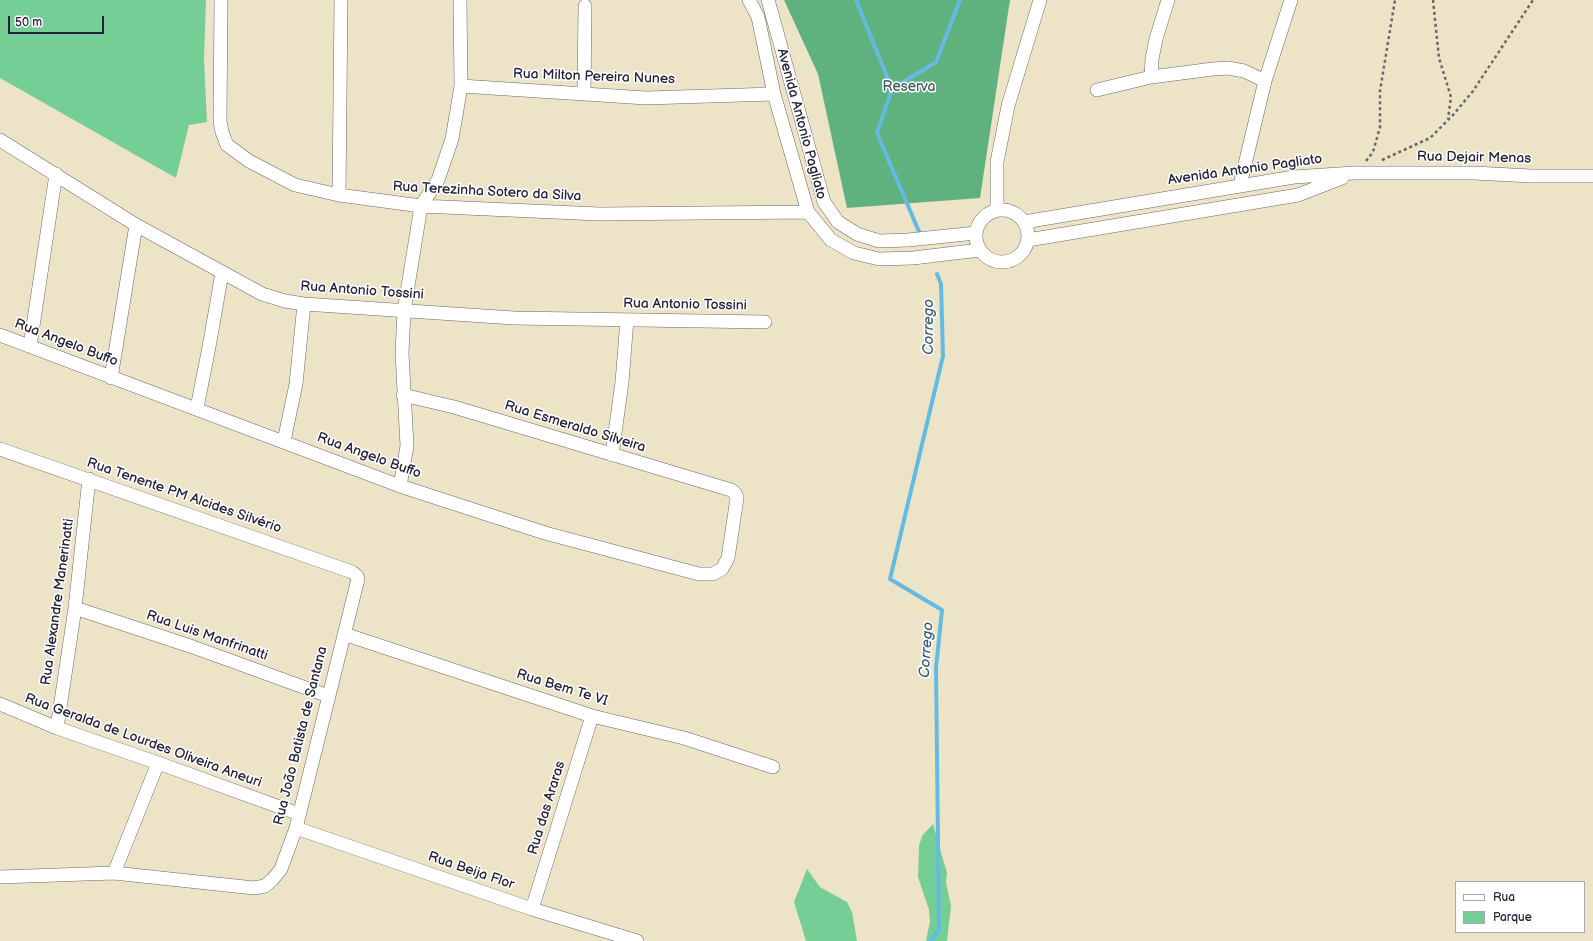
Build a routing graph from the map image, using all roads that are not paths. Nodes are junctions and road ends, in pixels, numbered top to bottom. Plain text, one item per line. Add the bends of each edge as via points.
1 (221, 0) edge
2 (341, 0) edge
3 (460, 0) edge
4 (749, 0) edge
5 (768, 0) edge
6 (1040, 0) edge
7 (1168, 0) edge
8 (1291, 0) edge
9 (585, 6) dead end
10 (1151, 77) junction
11 (1265, 81) junction
12 (461, 86) junction
13 (1098, 90) dead end
14 (584, 94) junction
15 (774, 94) junction
16 (0, 140) edge
17 (1354, 173) junction
18 (56, 174) junction
19 (1593, 176) edge
20 (1240, 185) junction
21 (339, 195) junction
22 (421, 206) junction
23 (997, 210) junction
24 (808, 212) junction
25 (1024, 222) junction
26 (136, 225) junction
27 (976, 233) junction
28 (1028, 240) junction
29 (980, 250) junction
30 (222, 273) junction
31 (304, 304) junction
32 (404, 311) junction
33 (627, 320) junction
34 (765, 322) dead end
35 (0, 335) edge
36 (30, 346) junction
37 (111, 378) junction
38 (403, 395) junction
39 (196, 408) junction
40 (284, 441) junction
41 (0, 449) edge
42 (612, 455) junction
43 (90, 480) junction
44 (400, 486) junction
45 (728, 558) joint
46 (357, 576) joint
47 (75, 608) junction
48 (344, 634) junction
49 (328, 696) junction
50 (0, 704) edge
51 (592, 716) junction
52 (57, 728) junction
53 (158, 763) junction
54 (773, 767) dead end
55 (299, 814) junction
56 (296, 828) junction
57 (114, 873) junction
58 (0, 877) edge
59 (532, 909) junction
60 (637, 941) edge

1 - 21 street, Rua Terezinha Sotero da Silva via 220,121 227,145 249,161 295,185
2 - 21 street
3 - 12 street
4 - 15 street, Avenida Antonio Pagliato via 758,17
5 - 27 street, Avenida Antonio Pagliato via 824,202 838,222 857,234 880,241
6 - 23 street via 1008,106 997,162
7 - 10 street via 1156,39
8 - 11 street
9 - 14 street
10 - 11 street via 1228,68 1244,71
10 - 13 street
11 - 20 street
12 - 14 street, Rua Milton Pereira Nunes
12 - 22 street via 452,139 438,180
14 - 15 street, Rua Milton Pereira Nunes via 646,98
15 - 24 street, Avenida Antonio Pagliato
16 - 18 street, Rua Antonio Tossini
17 - 19 street, Rua Dejair Menas
17 - 20 street, Avenida Antonio Pagliato via 1294,177
17 - 28 street, Avenida Antonio Pagliato via 1298,195
18 - 26 street, Rua Antonio Tossini
18 - 36 street
20 - 25 street, Avenida Antonio Pagliato
21 - 22 street, Rua Terezinha Sotero da Silva
22 - 24 street, Rua Terezinha Sotero da Silva via 599,214
22 - 32 street
23 - 25 street via 1012,212
23 - 27 street via 983,218
24 - 29 street, Avenida Antonio Pagliato via 831,240 854,253 879,259 913,258
25 - 28 street
26 - 30 street, Rua Antonio Tossini
26 - 37 street
27 - 29 street
28 - 29 street via 1020,255 1008,261 994,261
30 - 31 street, Rua Antonio Tossini via 262,294
30 - 39 street
31 - 32 street, Rua Antonio Tossini
31 - 40 street via 296,384
32 - 33 street, Rua Antonio Tossini via 514,318
32 - 38 street
33 - 34 street, Rua Antonio Tossini
33 - 42 street
35 - 36 street, Rua Angelo Buffo
36 - 37 street, Rua Angelo Buffo
37 - 39 street, Rua Angelo Buffo
38 - 42 street, Rua Esmeraldo Silveira via 454,407
38 - 44 street via 407,446
39 - 40 street, Rua Angelo Buffo
40 - 44 street, Rua Angelo Buffo
41 - 43 street, Rua Tenente PM Alcides Silvério
42 - 45 street, Rua Esmeraldo Silveira via 736,493
43 - 46 street, Rua Tenente PM Alcides Silvério via 352,572
43 - 47 street, Rua Alexandre Manerinatti
44 - 45 street, Rua Angelo Buffo via 545,533 699,574 712,574 722,569
46 - 48 street, Rua João Batista de Santana
47 - 49 street, Rua Luis Manfrinatti
47 - 52 street, Rua Alexandre Manerinatti
48 - 49 street, Rua João Batista de Santana
48 - 51 street, Rua Bem Te VI
49 - 55 street, Rua João Batista de Santana
50 - 52 street, Rua Geralda de Lourdes Oliveira Aneuri
51 - 54 street, Rua Bem Te VI via 684,738
51 - 59 street, Rua das Araras
52 - 53 street, Rua Geralda de Lourdes Oliveira Aneuri
53 - 55 street, Rua Geralda de Lourdes Oliveira Aneuri
53 - 57 street
55 - 56 street, Rua João Batista de Santana
56 - 57 street, Rua João Batista de Santana via 281,869 265,886 254,888
56 - 59 street, Rua Beija Flor
57 - 58 street
59 - 60 street, Rua Beija Flor

